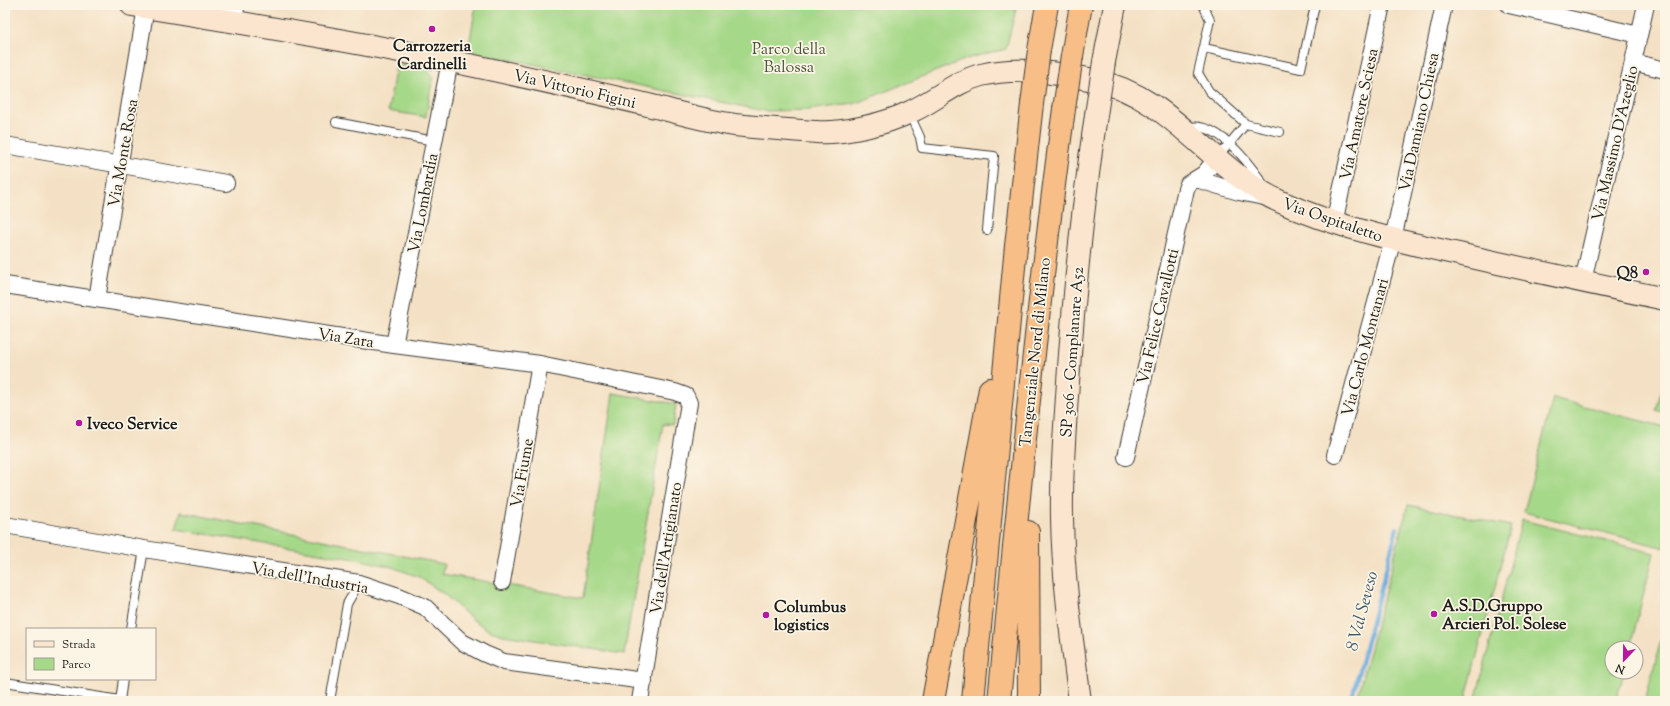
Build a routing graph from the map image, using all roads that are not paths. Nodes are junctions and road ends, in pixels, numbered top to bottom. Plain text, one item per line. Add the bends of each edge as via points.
1 (1047, 5) edge
2 (1081, 5) edge
3 (1116, 5) edge
4 (1203, 5) edge
5 (1315, 5) edge
6 (1382, 5) edge
7 (1444, 5) edge
8 (1509, 5) edge
9 (1646, 5) edge
10 (139, 6) edge
11 (231, 10) edge
12 (1639, 35) junction
13 (1204, 48) junction
14 (450, 61) junction
15 (1633, 62) junction
16 (1665, 70) edge
17 (1009, 71) joint
18 (909, 113) junction
19 (336, 122) dead end
20 (1246, 124) junction
21 (1280, 132) dead end
22 (434, 140) junction
23 (5, 146) edge
24 (1223, 151) junction
25 (120, 166) junction
26 (1196, 179) junction
27 (226, 184) dead end
28 (1274, 198) junction
29 (1332, 222) junction
30 (987, 230) dead end
31 (1393, 239) junction
32 (1016, 246) junction
33 (1583, 281) junction
34 (5, 285) edge
35 (97, 299) junction
36 (1665, 299) edge
37 (394, 345) junction
38 (540, 364) junction
39 (686, 396) joint
40 (1027, 413) junction
41 (1335, 455) dead end
42 (1126, 456) dead end
43 (5, 525) edge
44 (144, 549) junction
45 (502, 582) dead end
46 (360, 583) junction
47 (131, 628) edge
48 (123, 680) edge
49 (644, 681) junction
50 (5, 682) edge
51 (120, 700) edge
52 (330, 701) edge
53 (640, 701) edge
54 (933, 701) edge
55 (973, 701) edge
56 (999, 701) edge
57 (1029, 701) edge
58 (1080, 701) edge

1 - 32 highway, Tangenziale Nord di Milano, bridge via 1032,104
2 - 40 highway, Tangenziale Nord di Milano, bridge via 1045,252
3 - 58 street, SP 306 - Complanare A52, bridge via 1104,62 1089,163 1073,308 1062,480 1064,566
4 - 13 lane via 1210,20
5 - 13 lane via 1301,69
6 - 29 street, Via Amatore Sciesa via 1336,214
7 - 31 street, Via Damiano Chiesa
8 - 12 street
9 - 12 street, Via Massimo D'Azeglio
10 - 11 street, Via Vittorio Figini via 201,16
10 - 25 street, Via Monte Rosa
11 - 14 street, Via Vittorio Figini
12 - 15 street, Via Massimo D'Azeglio
13 - 20 lane via 1198,73 1209,91
14 - 18 street, Via Vittorio Figini via 597,92 732,125 821,132 859,129
14 - 22 street, Via Lombardia
15 - 16 street
15 - 33 street, Via Massimo D'Azeglio
17 - 18 street, Via Vittorio Figini via 984,74 954,85
17 - 24 street, Via Ospitaletto via 1053,73 1118,86 1147,100 1183,129
18 - 30 lane via 922,148 994,156
19 - 22 lane
20 - 21 lane
20 - 24 lane
22 - 37 street, Via Lombardia
23 - 25 street
24 - 26 street, Via Felice Cavallotti via 1204,174
24 - 28 street, Via Ospitaletto via 1244,180
25 - 27 street
25 - 35 street, Via Monte Rosa
26 - 28 street via 1239,192
26 - 42 street, Via Felice Cavallotti via 1188,184 1186,189
28 - 29 street, Via Ospitaletto
29 - 31 street, Via Ospitaletto
31 - 33 street, Via Ospitaletto
31 - 41 street, Via Carlo Montanari
32 - 54 highway
32 - 55 highway, Tangenziale Nord di Milano
33 - 36 street, Via Ospitaletto
34 - 35 street, Via Zara
35 - 37 street, Via Zara
37 - 38 street, Via Zara
38 - 39 street, Via Zara
38 - 45 street, Via Fiume
39 - 49 street, Via dell'Artigianato via 689,403
40 - 56 highway, Tangenziale Nord di Milano
40 - 57 highway
43 - 44 street, Via dell'Industria
44 - 46 street, Via dell'Industria
44 - 47 lane
46 - 49 street, Via dell'Industria via 425,607 462,642 504,662
46 - 52 lane via 347,604
48 - 51 lane
49 - 53 street, Via dell'Artigianato
50 - 51 lane

